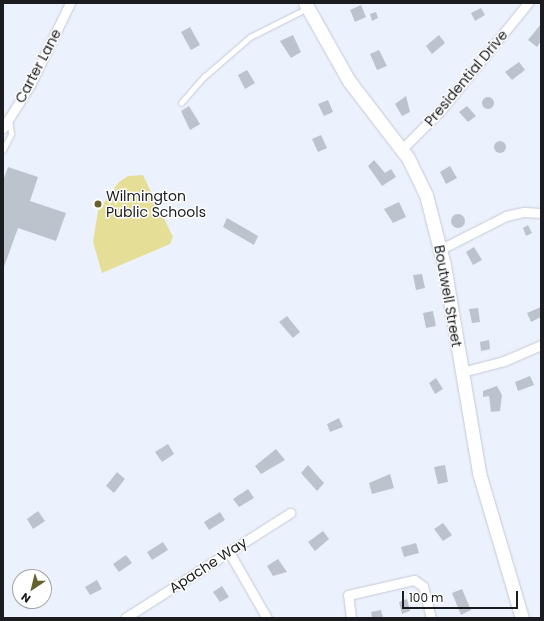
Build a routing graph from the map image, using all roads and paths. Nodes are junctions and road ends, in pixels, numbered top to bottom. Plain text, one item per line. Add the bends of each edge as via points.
1 (70, 3) edge
2 (528, 3) edge
3 (306, 6) edge
4 (181, 103) dead end
5 (6, 119) edge
6 (3, 128) edge
7 (3, 150) edge
8 (401, 150) junction
9 (541, 213) edge
10 (441, 249) junction
11 (541, 345) edge
12 (462, 372) junction
13 (290, 513) dead end
14 (229, 552) junction
15 (125, 618) edge
16 (268, 618) edge
17 (351, 618) edge
18 (430, 618) edge
19 (522, 618) edge

1 - 5 street, Carter Lane via 36,75
2 - 8 street, Presidential Drive via 441,110
3 - 4 lane via 250,38 204,77
3 - 8 street, Boutwell Street via 360,98
5 - 6 street, Carter Lane
5 - 7 lane via 11,134
8 - 10 street, Boutwell Street via 426,195
9 - 10 street via 524,212 506,216
10 - 12 street, Boutwell Street
11 - 12 street via 504,361
12 - 19 street, Boutwell Street via 479,473
13 - 14 street, Apache Way
14 - 15 street, Apache Way
14 - 16 street
17 - 18 street via 347,596 419,582

